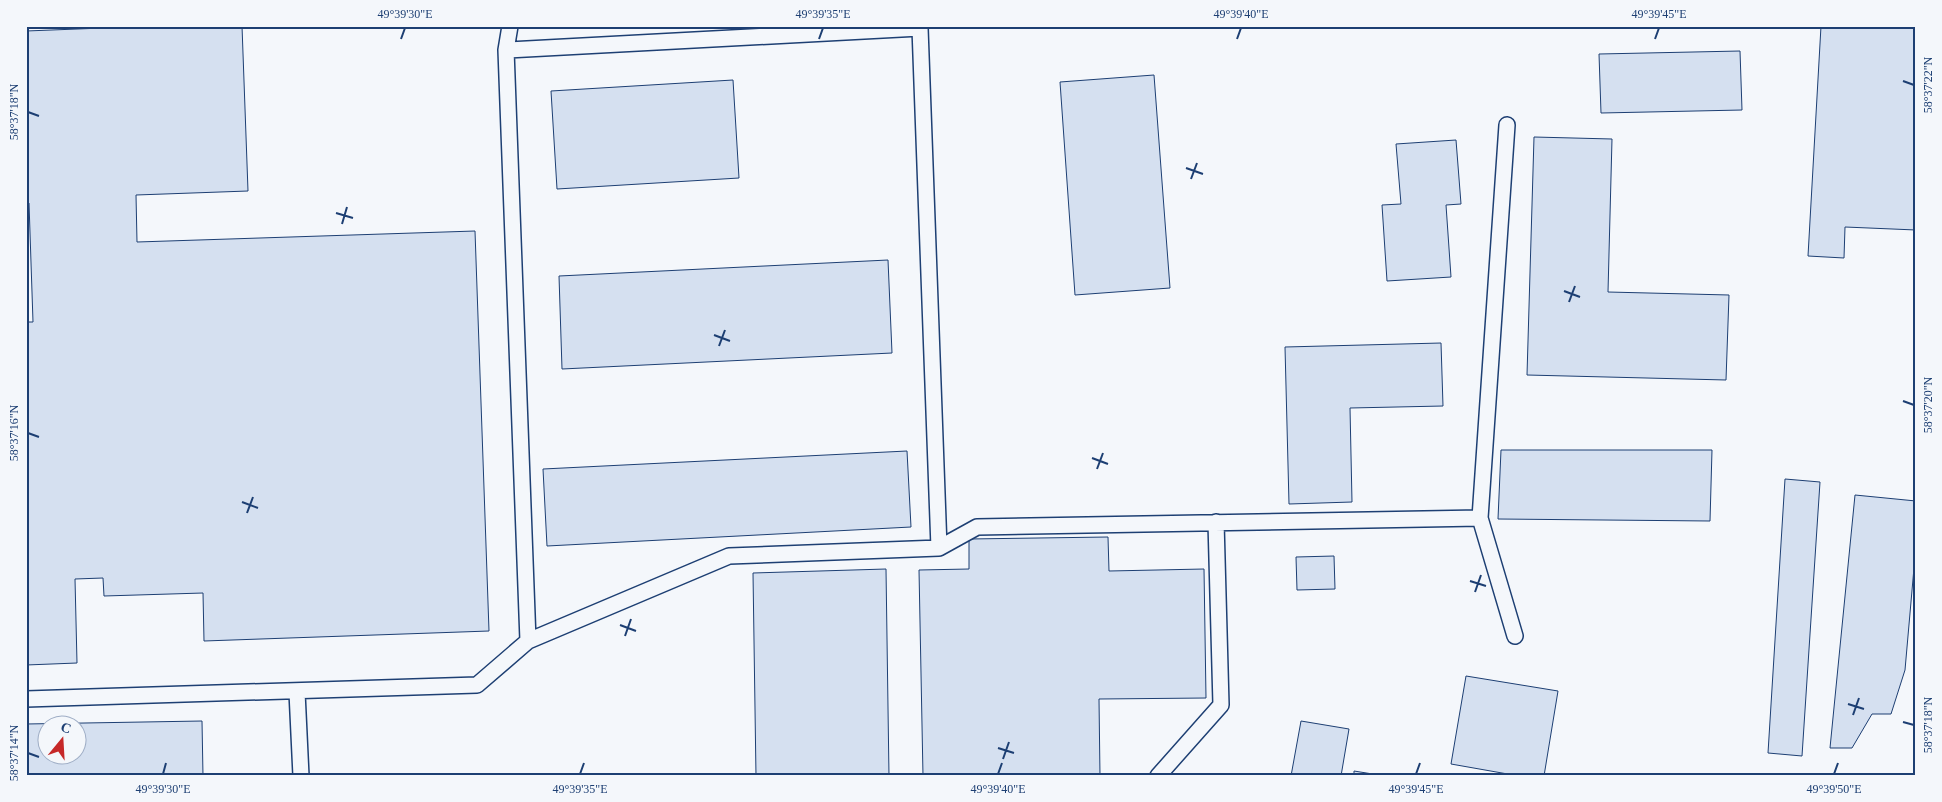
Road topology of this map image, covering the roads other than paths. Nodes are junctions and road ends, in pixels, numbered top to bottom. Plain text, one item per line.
1 (510, 26) edge
2 (920, 27) edge
3 (506, 50) junction
4 (1507, 125) dead end
5 (1480, 518) junction
6 (1216, 522) junction
7 (939, 548) junction
8 (1515, 636) dead end
9 (528, 641) junction
10 (297, 692) junction
11 (26, 699) edge
12 (301, 776) edge
13 (1158, 776) edge

1 - 3 lane
2 - 3 lane
2 - 7 lane
3 - 9 lane
4 - 5 lane
5 - 6 lane
5 - 8 lane
6 - 7 lane
6 - 13 lane
7 - 9 lane
9 - 10 lane
10 - 11 lane
10 - 12 lane

